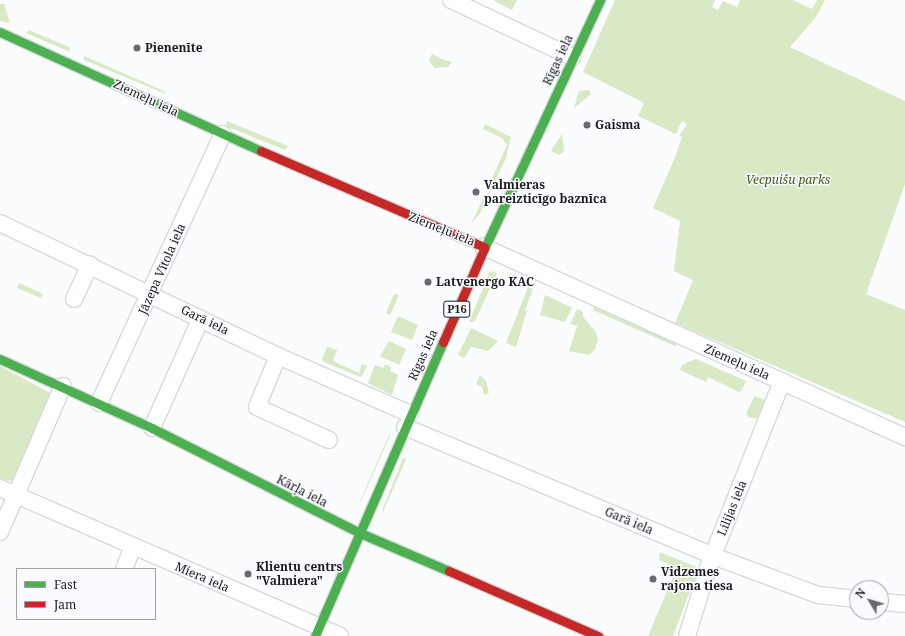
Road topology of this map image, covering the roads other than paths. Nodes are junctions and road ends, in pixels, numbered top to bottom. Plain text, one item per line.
1 (451, 0) edge
2 (600, 0) edge
3 (0, 32) edge
4 (572, 57) junction
5 (223, 134) junction
6 (0, 223) edge
7 (484, 247) junction
8 (90, 265) junction
9 (151, 294) junction
10 (74, 300) dead end
11 (201, 318) junction
12 (278, 356) junction
13 (0, 359) edge
14 (784, 383) junction
15 (63, 386) junction
16 (100, 403) junction
17 (408, 420) junction
18 (152, 428) junction
19 (905, 437) edge
20 (329, 440) dead end
21 (7, 491) edge
22 (0, 532) edge
23 (360, 533) junction
24 (133, 547) junction
25 (713, 556) junction
26 (124, 568) edge
27 (849, 598) edge
28 (889, 603) edge
29 (905, 604) edge
30 (317, 632) edge
31 (340, 636) edge
32 (598, 636) edge
33 (687, 636) edge

1 - 4 street
2 - 4 street, Rīgas iela / P16
3 - 5 street, Ziemeļu iela
4 - 7 street, Rīgas iela / P16
5 - 7 street, Ziemeļu iela
5 - 9 street, Jāzepa Vītola iela
6 - 8 street, Garā iela
7 - 14 street, Ziemeļu iela
7 - 17 street, Rīgas iela / P16
8 - 9 street, Garā iela
8 - 10 street
9 - 11 street, Garā iela
9 - 16 street, Jāzepa Vītola iela
11 - 12 street, Garā iela
11 - 18 street
12 - 17 street, Garā iela
12 - 20 street
13 - 15 street, Kārļa iela
14 - 19 street, Ziemeļu iela
14 - 25 street, Lilijas iela
15 - 16 street, Kārļa iela
15 - 21 street
16 - 18 street, Kārļa iela
17 - 23 street, Rīgas iela / P16
17 - 25 street, Garā iela
18 - 23 street, Kārļa iela
21 - 22 street
21 - 24 street, Miera iela
23 - 30 street, Rīgas iela / P16
23 - 32 street, Kārļa iela
24 - 26 street
24 - 30 street, Miera iela
25 - 27 street, Garā iela
25 - 33 street, Lilijas iela
28 - 29 street
30 - 31 street, Miera iela

